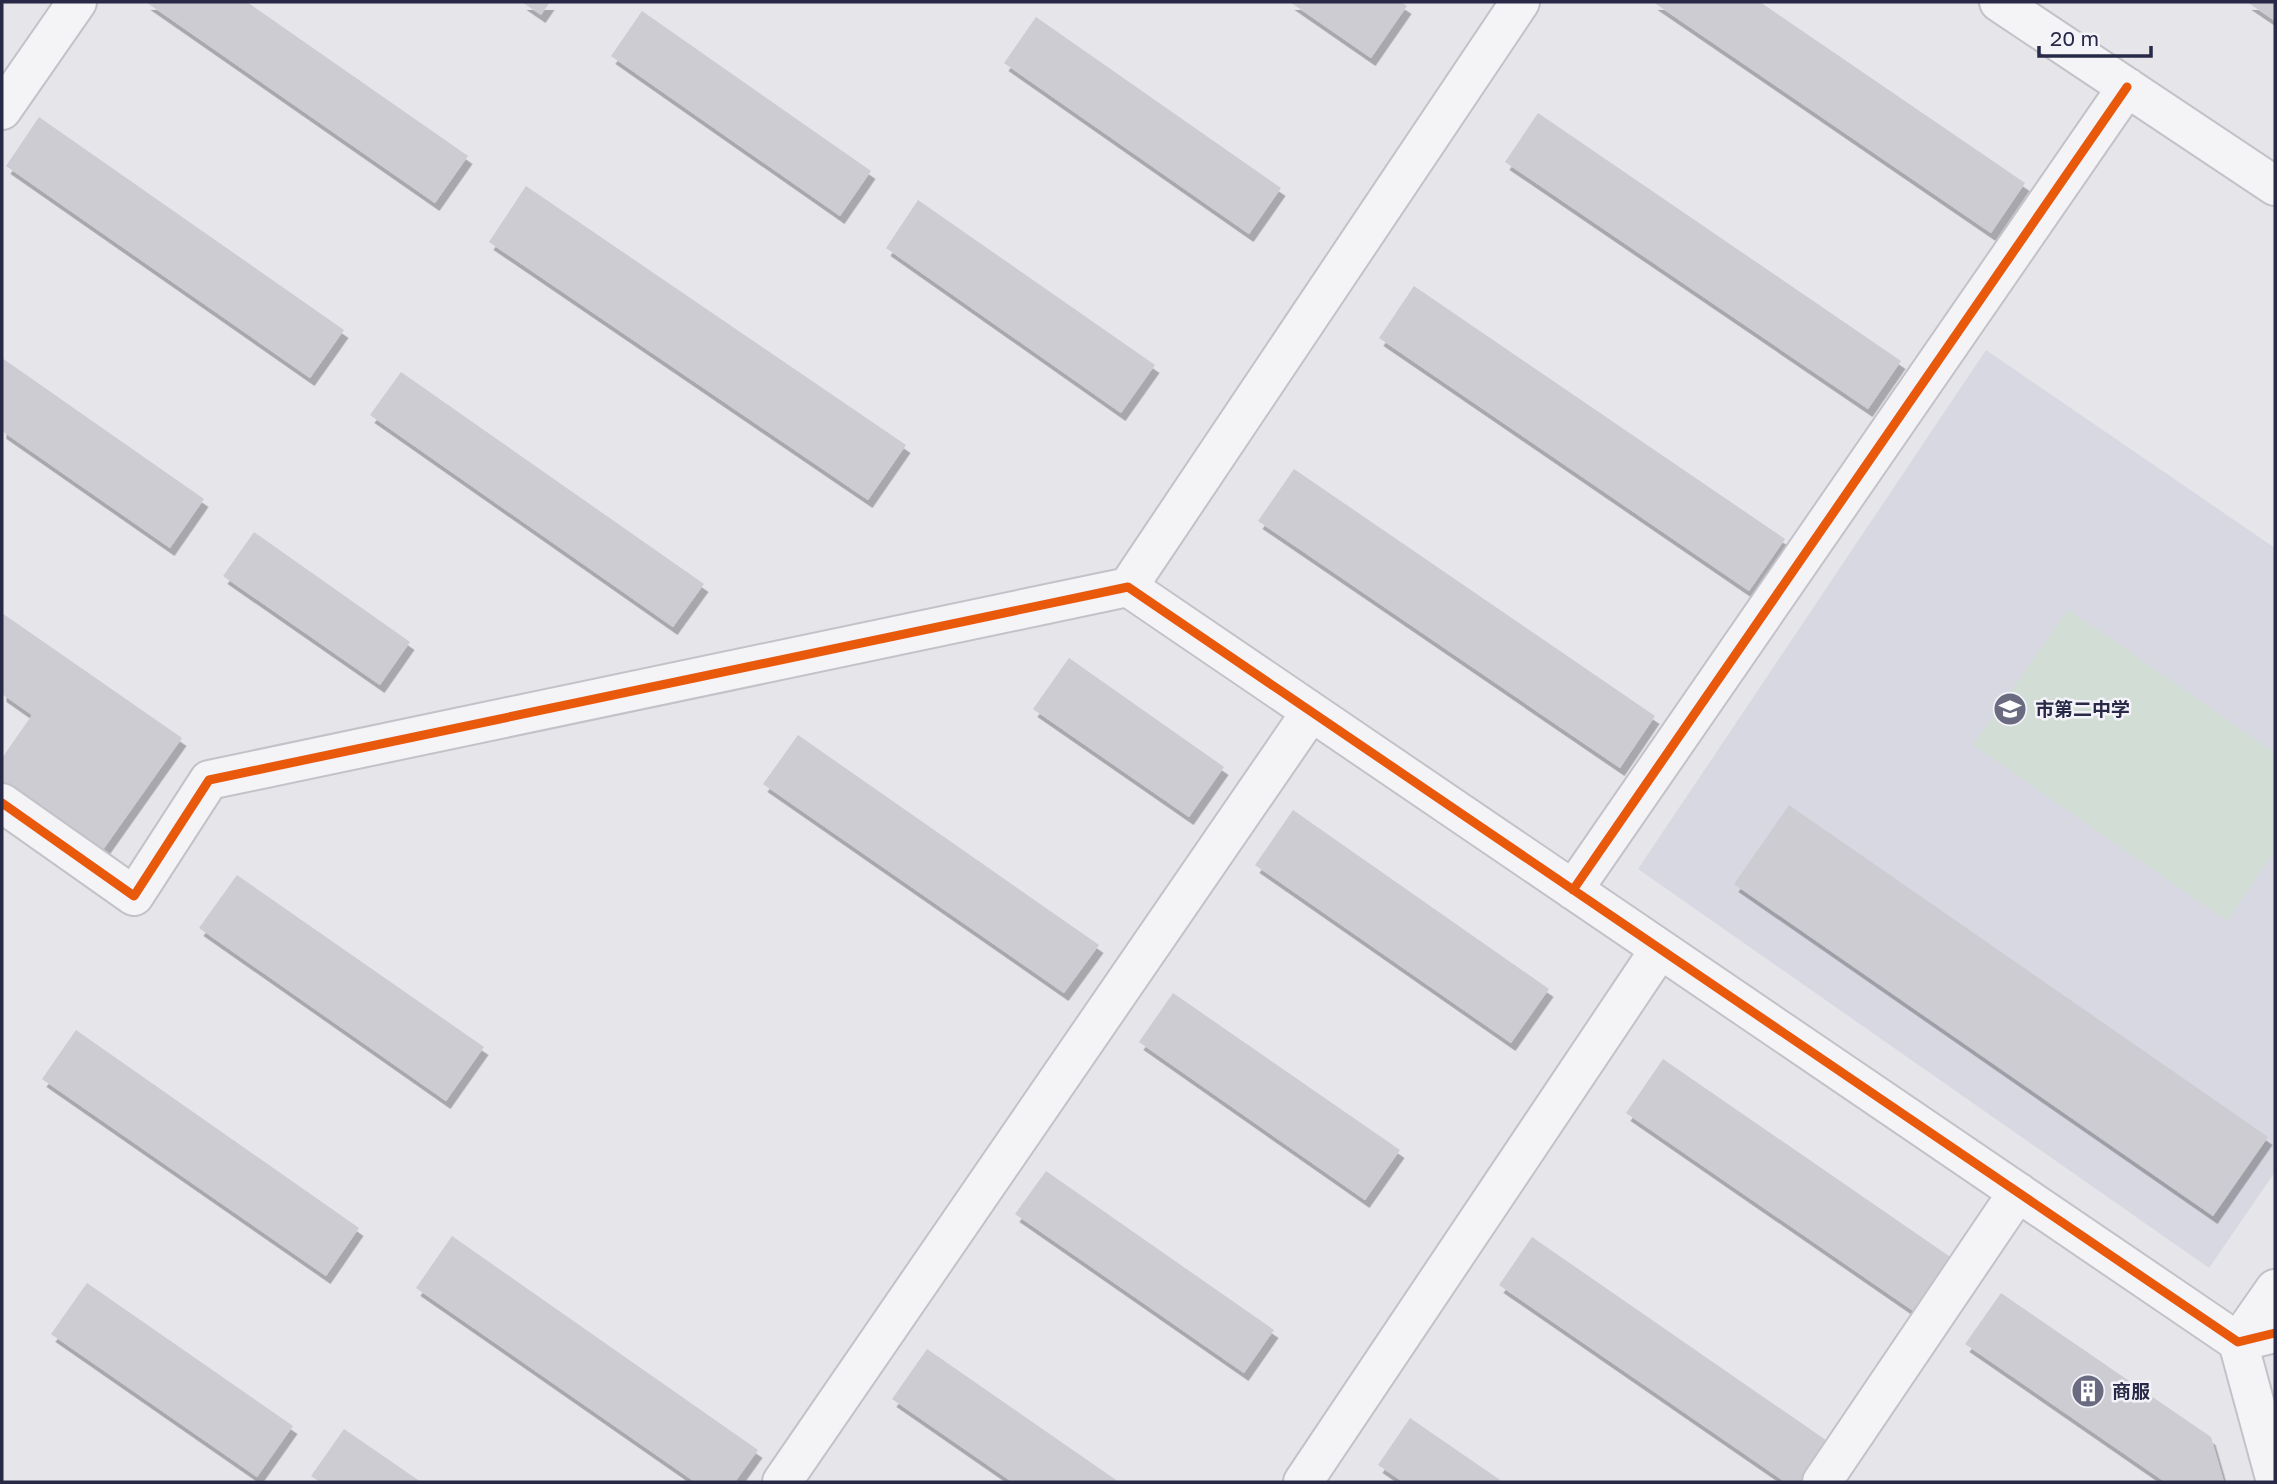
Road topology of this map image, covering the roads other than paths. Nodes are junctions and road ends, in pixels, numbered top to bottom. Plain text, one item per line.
1 (77, 2) edge
2 (1520, 2) edge
3 (1999, 2) edge
4 (2127, 87) junction
5 (2, 110) edge
6 (2275, 186) edge
7 (1128, 587) junction
8 (1311, 712) junction
9 (2, 803) edge
10 (1573, 890) junction
11 (1660, 949) junction
12 (2018, 1192) junction
13 (2275, 1289) edge
14 (2275, 1333) edge
15 (2238, 1342) junction
16 (2275, 1478) edge
17 (782, 1482) edge
18 (1303, 1482) edge
19 (1822, 1482) edge

1 - 5 street
2 - 7 street
3 - 4 street
4 - 6 street
4 - 10 street
7 - 8 street
7 - 9 street
8 - 10 street
8 - 17 street
10 - 11 street
11 - 12 street
11 - 18 street
12 - 15 street
12 - 19 street
13 - 15 street
14 - 15 street
15 - 16 street

